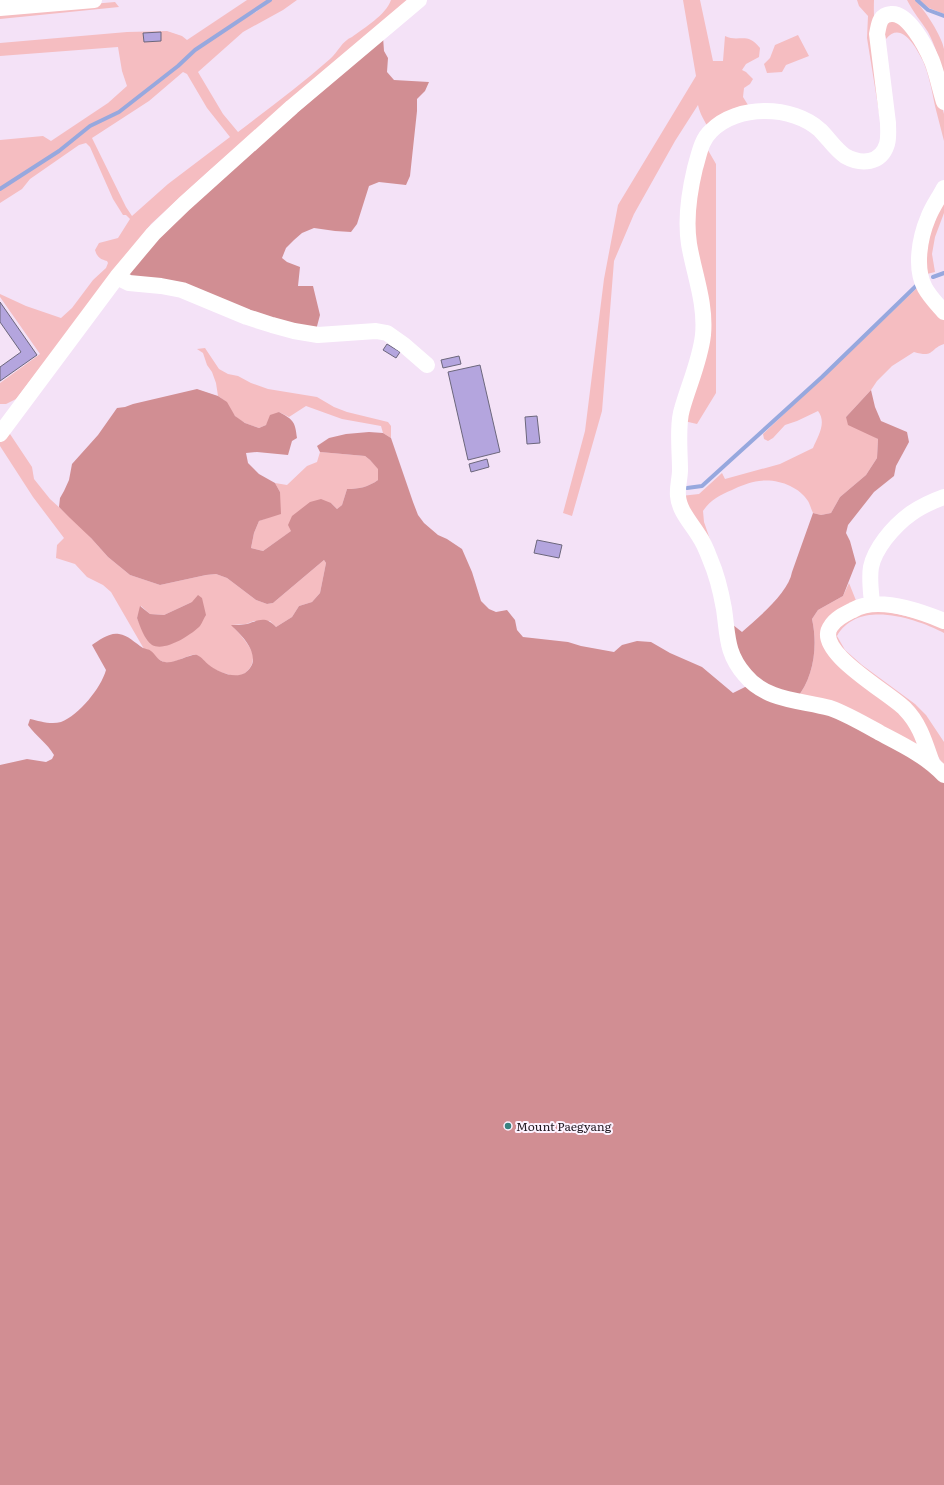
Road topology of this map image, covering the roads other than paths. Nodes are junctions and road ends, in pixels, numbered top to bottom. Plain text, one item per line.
1 (94, 0) edge
2 (419, 0) edge
3 (0, 8) edge
4 (944, 102) edge
5 (944, 188) edge
6 (117, 277) junction
7 (944, 312) edge
8 (427, 365) dead end
9 (0, 434) edge
10 (944, 497) edge
11 (872, 604) junction
12 (944, 621) edge
13 (932, 763) junction
14 (944, 775) edge

1 - 3 street
2 - 6 street
4 - 13 street
5 - 7 street
6 - 8 street
6 - 9 street
10 - 11 street
11 - 12 street
11 - 13 street
13 - 14 street

